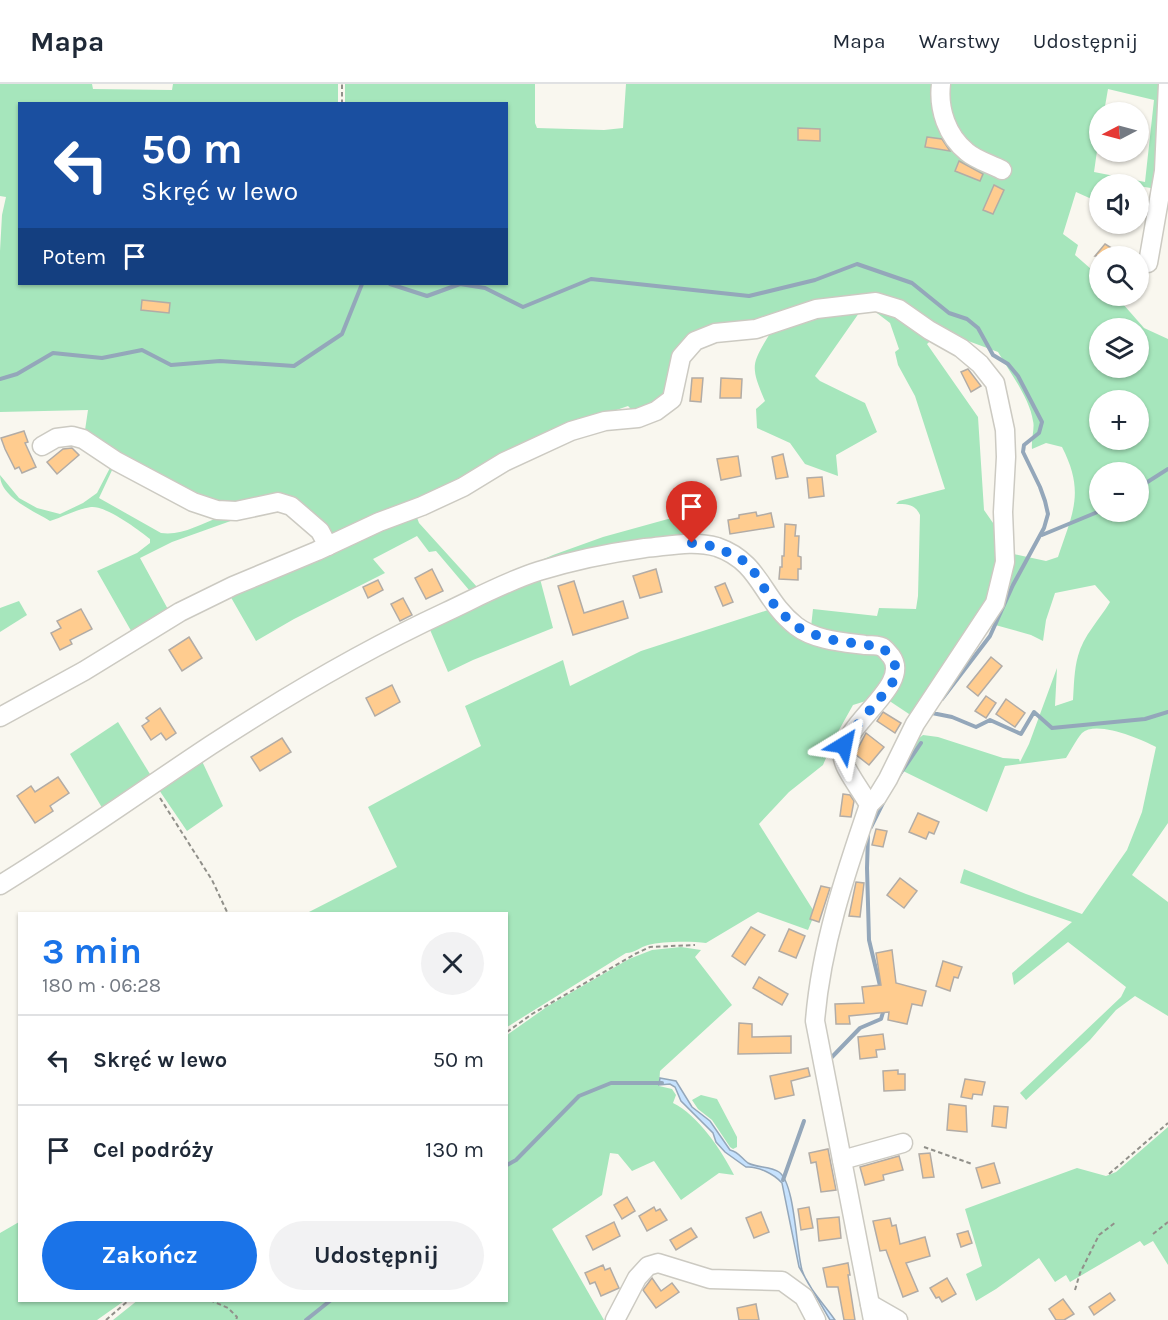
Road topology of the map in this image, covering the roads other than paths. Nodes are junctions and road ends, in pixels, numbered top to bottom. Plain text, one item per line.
1 (941, 84) edge
2 (1168, 84) edge
3 (1002, 170) dead end
4 (1149, 257) edge
5 (42, 446) dead end
6 (328, 546) junction
7 (0, 717) edge
8 (869, 805) junction
9 (0, 885) edge
10 (903, 1143) dead end
11 (842, 1160) junction
12 (872, 1312) edge
13 (615, 1320) edge
14 (816, 1320) edge
15 (898, 1320) edge

1 - 3 street
2 - 4 street
5 - 6 street
6 - 7 street
6 - 8 street
8 - 9 street
8 - 11 street
10 - 11 street
11 - 12 street
12 - 15 street
13 - 14 street

